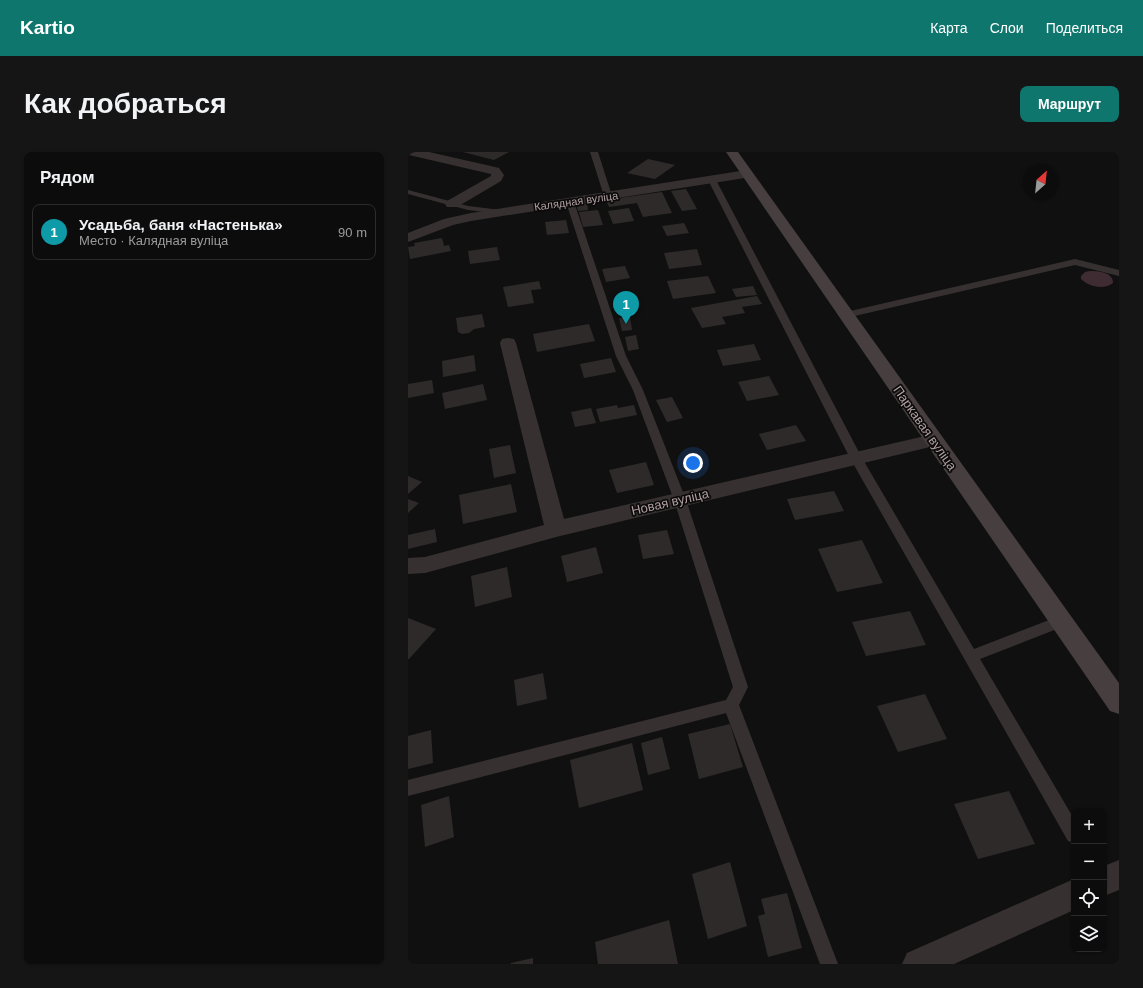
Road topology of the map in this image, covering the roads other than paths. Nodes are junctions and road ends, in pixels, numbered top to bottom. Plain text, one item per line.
1 (413, 152) edge
2 (594, 152) edge
3 (732, 152) edge
4 (747, 174) junction
5 (712, 180) junction
6 (408, 192) edge
7 (608, 196) junction
8 (570, 202) junction
9 (452, 204) junction
10 (468, 208) junction
11 (501, 212) junction
12 (449, 222) junction
13 (408, 238) edge
14 (1119, 272) edge
15 (846, 315) junction
16 (508, 343) dead end
17 (934, 440) junction
18 (856, 458) junction
19 (680, 500) junction
20 (556, 529) junction
21 (408, 566) edge
22 (1062, 621) junction
23 (971, 656) junction
24 (1119, 703) edge
25 (731, 705) junction
26 (408, 788) edge
27 (1071, 830) edge
28 (1119, 876) edge
29 (1107, 880) edge
30 (1071, 895) edge
31 (829, 964) edge
32 (918, 964) edge

1 - 9 street
2 - 7 lane
3 - 4 main road, Паркавая вуліца
4 - 5 street, Калядная вуліца
4 - 15 main road, Паркавая вуліца
5 - 7 street, Калядная вуліца
5 - 18 lane
6 - 9 lane
7 - 8 street, Калядная вуліца
8 - 11 street, Калядная вуліца
8 - 19 lane
9 - 10 lane
10 - 11 lane
10 - 12 lane
11 - 12 street, Калядная вуліца
12 - 13 street, Калядная вуліца
14 - 15 lane
15 - 17 main road, Паркавая вуліца
16 - 20 street
17 - 18 street, Новая вуліца
17 - 22 main road, Паркавая вуліца
18 - 19 street, Новая вуліца
18 - 23 lane
19 - 20 street, Новая вуліца
19 - 25 lane
20 - 21 street, Новая вуліца
22 - 23 lane
22 - 24 main road, Паркавая вуліца
23 - 27 lane
25 - 26 lane
25 - 31 lane
28 - 29 street
30 - 32 street

